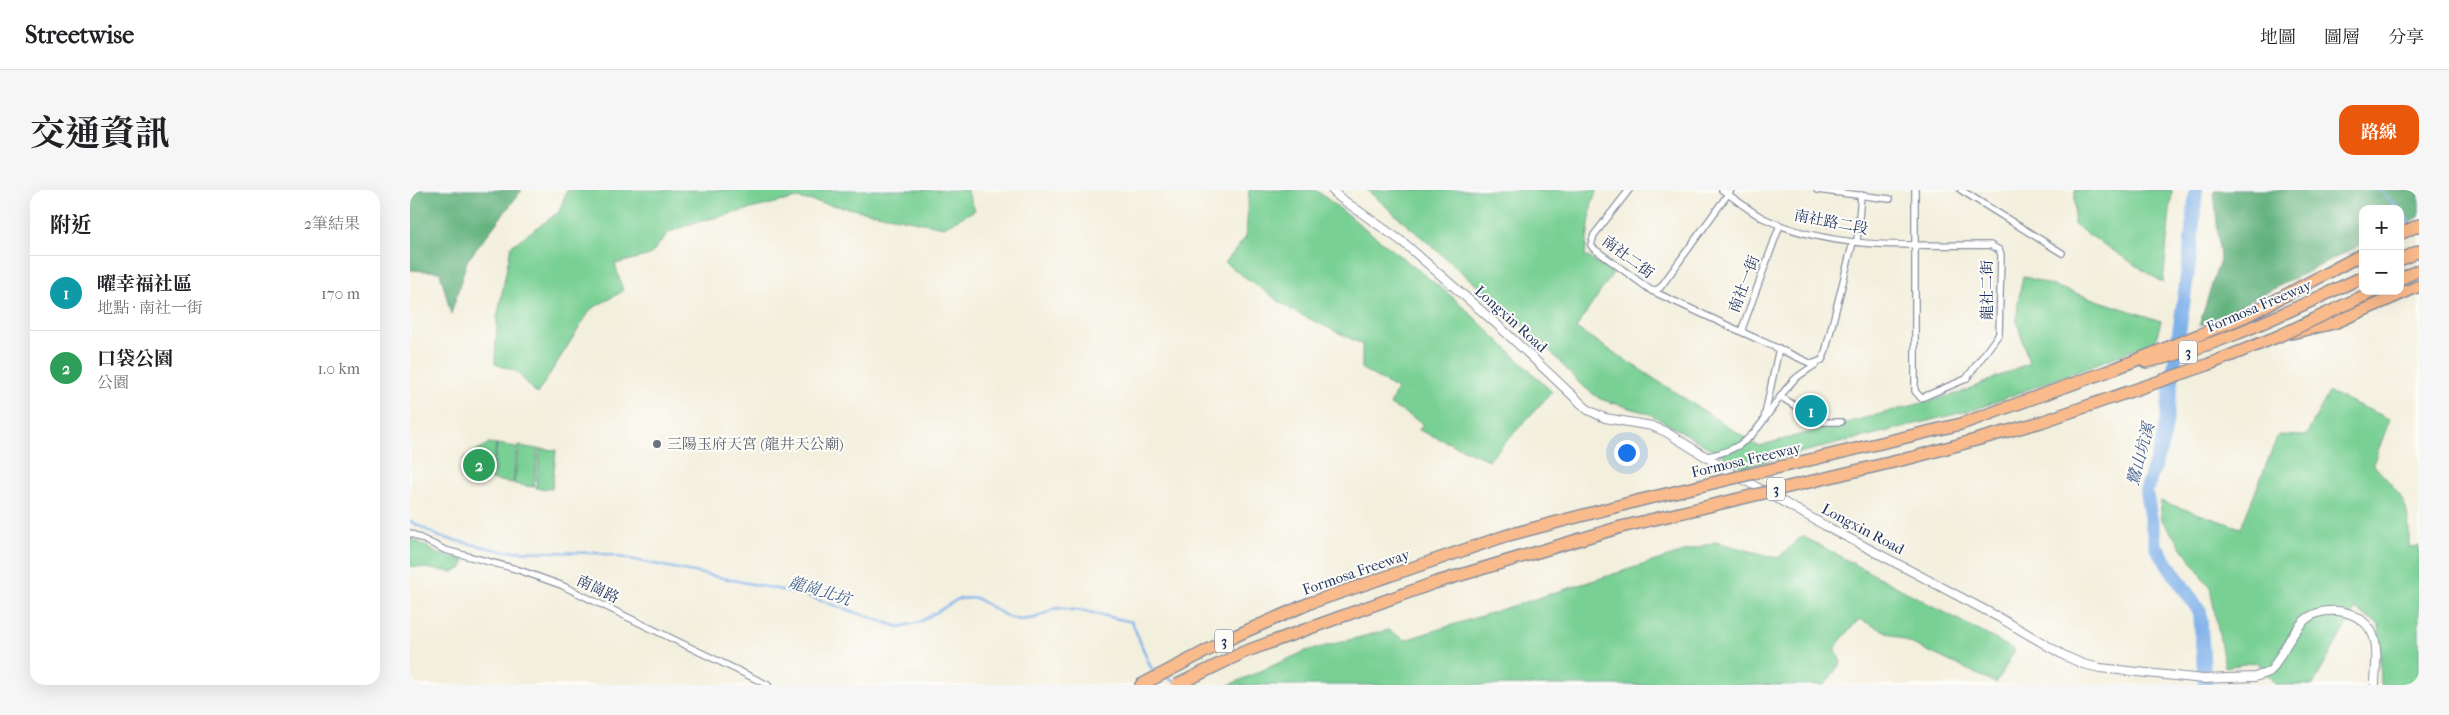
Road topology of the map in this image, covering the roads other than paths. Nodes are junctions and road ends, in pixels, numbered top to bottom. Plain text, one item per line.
1 (1332, 190) edge
2 (1629, 190) edge
3 (1722, 190) edge
4 (1817, 190) edge
5 (1915, 190) edge
6 (1961, 190) edge
7 (1730, 192) edge
8 (1861, 195) junction
9 (1890, 199) dead end
10 (1780, 225) junction
11 (2419, 225) edge
12 (2404, 232) edge
13 (1855, 242) junction
14 (1915, 244) junction
15 (2416, 252) edge
16 (2062, 253) dead end
17 (2359, 256) edge
18 (2404, 258) edge
19 (2419, 270) edge
20 (2404, 277) edge
21 (2359, 279) edge
22 (2419, 286) edge
23 (1652, 291) junction
24 (2366, 295) edge
25 (1744, 333) junction
26 (2279, 336) junction
27 (1779, 348) junction
28 (1817, 363) junction
29 (2114, 369) junction
30 (1781, 397) junction
31 (1840, 422) dead end
32 (1762, 425) junction
33 (1707, 456) junction
34 (410, 533) edge
35 (768, 685) edge
36 (1141, 685) edge
37 (1177, 685) edge
38 (2375, 685) edge

1 - 33 street, Longxin Road
2 - 23 street, 南社二街
3 - 7 street, 南社路二段
4 - 8 street
5 - 14 street, 龍社二街
6 - 16 street
7 - 10 street, 南社路二段
7 - 23 street, 南社二街
8 - 9 street
8 - 13 street
10 - 13 street, 南社路二段
10 - 25 street, 南社一街
11 - 12 highway
13 - 14 street, 南社路二段
13 - 28 street
14 - 14 street, 龍社二街
15 - 18 highway
17 - 29 highway
19 - 20 highway
21 - 29 highway, Formosa Freeway / 3
22 - 26 highway
23 - 25 street
24 - 26 highway, 3, bridge
25 - 27 street, 南社一街
26 - 37 highway, 3, bridge
27 - 28 street, 南社一街
27 - 32 street
28 - 30 street
29 - 36 highway, Formosa Freeway / 3, bridge
30 - 31 street
30 - 32 street
32 - 33 street
33 - 38 street, Longxin Road
34 - 35 street, 南崗路

